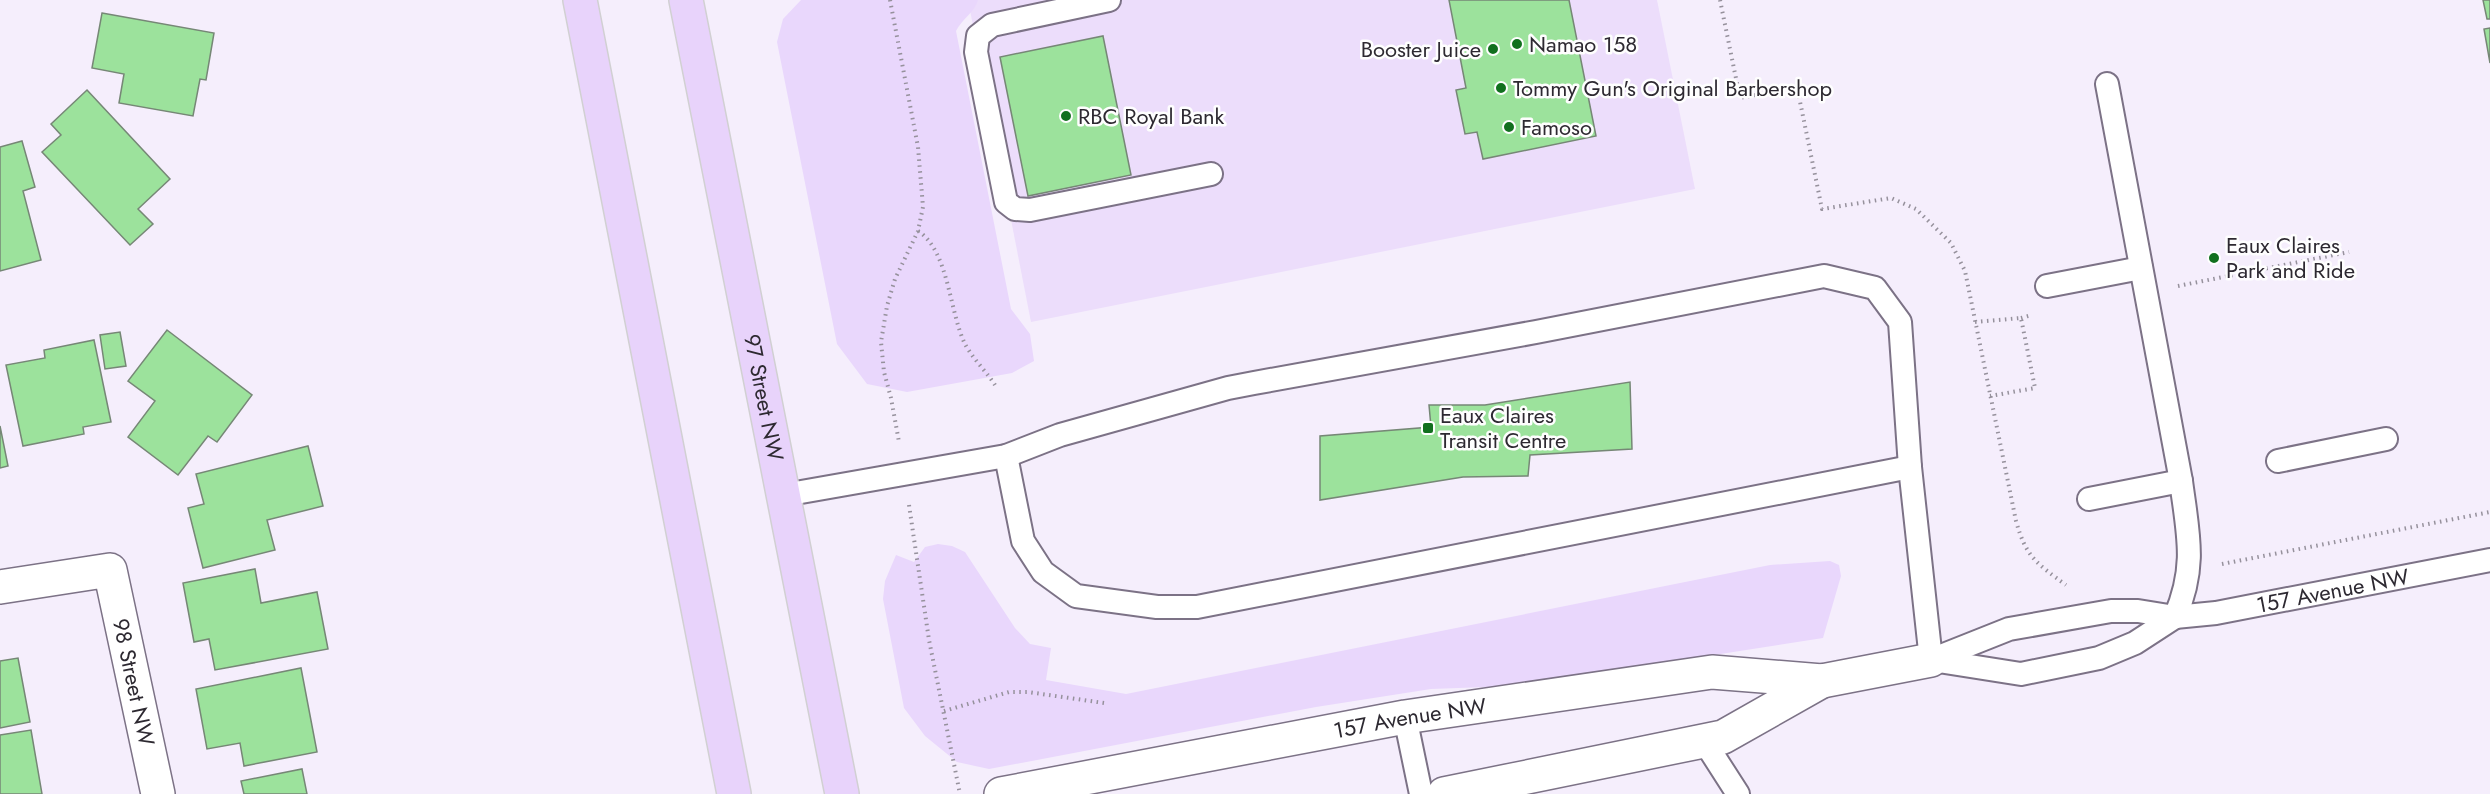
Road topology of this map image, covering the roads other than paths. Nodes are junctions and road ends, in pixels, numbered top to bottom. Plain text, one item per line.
1 (580, 0) edge
2 (686, 0) edge
3 (1109, 0) edge
4 (2107, 84) dead end
5 (1211, 174) dead end
6 (2141, 268) junction
7 (2047, 286) dead end
8 (2386, 439) dead end
9 (1006, 456) junction
10 (2278, 461) dead end
11 (1910, 466) junction
12 (2181, 481) junction
13 (784, 495) junction
14 (2088, 499) dead end
15 (2490, 560) edge
16 (0, 587) edge
17 (2175, 617) junction
18 (1930, 660) junction
19 (1822, 681) junction
20 (1405, 717) junction
21 (1704, 741) junction
22 (158, 794) edge
23 (734, 794) edge
24 (842, 794) edge
25 (1001, 794) edge
26 (1421, 794) edge
27 (1444, 794) edge
28 (1738, 794) edge

1 - 23 main road
2 - 13 main road, 97 Street NW
3 - 5 lane
4 - 6 lane
6 - 7 lane
6 - 12 lane
8 - 10 lane
9 - 11 lane
9 - 11 lane
9 - 13 lane
11 - 18 lane
12 - 14 lane
12 - 17 lane
13 - 24 main road, 97 Street NW
15 - 17 lane, 157 Avenue NW
16 - 22 street, 98 Street NW
17 - 18 lane, 157 Avenue NW
17 - 18 lane, 157 Avenue NW
18 - 19 street, 157 Avenue NW
19 - 20 street, 157 Avenue NW
19 - 21 street, 157 Avenue NW
20 - 25 street, 157 Avenue NW
20 - 26 lane
21 - 27 street, 157 Avenue NW
21 - 28 lane

